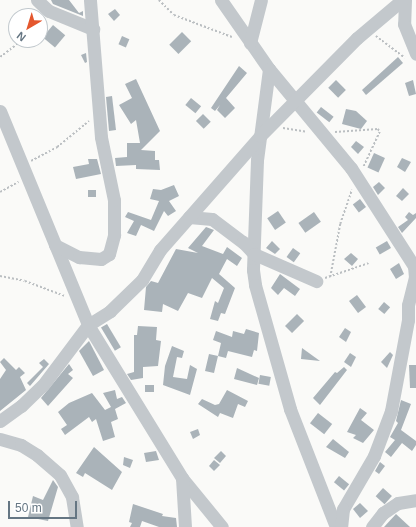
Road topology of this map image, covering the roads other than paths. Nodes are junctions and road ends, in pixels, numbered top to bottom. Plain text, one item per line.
1 (37, 0) edge
2 (90, 0) edge
3 (221, 0) edge
4 (261, 0) edge
5 (403, 0) edge
6 (93, 29) junction
7 (250, 43) junction
8 (413, 58) edge
9 (269, 69) junction
10 (297, 101) junction
11 (0, 111) edge
12 (260, 136) junction
13 (190, 217) junction
14 (55, 245) junction
15 (254, 254) junction
16 (416, 277) edge
17 (316, 281) road end
18 (88, 325) junction
19 (0, 420) edge
20 (0, 439) edge
21 (182, 478) junction
22 (416, 500) edge
23 (77, 527) edge
24 (185, 527) edge
25 (222, 527) edge
26 (336, 527) edge
27 (372, 527) edge

1 - 6 street
2 - 6 street
3 - 7 street
4 - 7 street
5 - 8 street
5 - 10 street
6 - 14 street
7 - 9 street
9 - 10 street
9 - 12 street
10 - 12 street
10 - 16 street
11 - 14 street
12 - 13 street
12 - 15 street
13 - 15 street
13 - 18 street
14 - 18 street
15 - 17 street
15 - 26 street
16 - 26 street
18 - 19 street
18 - 21 street
20 - 23 street
21 - 24 street
21 - 25 street
22 - 27 street

